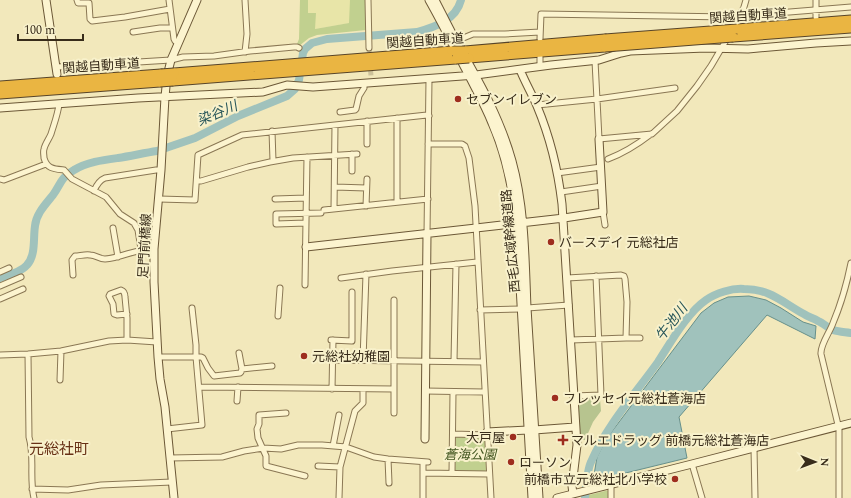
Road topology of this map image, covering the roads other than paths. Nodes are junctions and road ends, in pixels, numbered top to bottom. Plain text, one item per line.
1 (46, 0) edge
2 (77, 0) edge
3 (170, 0) edge
4 (197, 0) edge
5 (245, 0) edge
6 (368, 0) edge
7 (429, 0) edge
8 (435, 0) edge
9 (746, 0) edge
10 (816, 0) edge
11 (851, 7) edge
12 (170, 9) junction
13 (816, 10) junction
14 (441, 16) junction
15 (740, 16) junction
16 (816, 17) dead end
17 (851, 20) edge
18 (172, 28) junction
19 (447, 28) junction
20 (851, 28) edge
21 (133, 32) dead end
22 (540, 32) junction
23 (735, 33) junction
24 (540, 39) dead end
25 (456, 41) junction
26 (851, 41) edge
27 (178, 43) junction
28 (299, 48) dead end
29 (369, 48) tunnel mouth
30 (722, 48) junction
31 (246, 52) junction
32 (540, 57) dead end
33 (171, 60) junction
34 (595, 61) junction
35 (540, 66) junction
36 (521, 68) junction
37 (57, 70) joint
38 (472, 75) junction
39 (161, 78) junction
40 (429, 79) junction
41 (369, 80) junction
42 (0, 86) edge
43 (675, 88) dead end
44 (0, 94) edge
45 (165, 97) junction
46 (597, 99) junction
47 (59, 100) junction
48 (537, 105) junction
49 (0, 108) edge
50 (340, 112) dead end
51 (429, 116) junction
52 (398, 118) junction
53 (366, 121) junction
54 (335, 125) junction
55 (272, 131) junction
56 (652, 134) junction
57 (599, 139) junction
58 (367, 144) dead end
59 (428, 144) junction
60 (335, 156) junction
61 (307, 158) junction
62 (608, 159) dead end
63 (273, 161) junction
64 (46, 164) junction
65 (601, 167) junction
66 (161, 170) junction
67 (352, 171) dead end
68 (557, 173) junction
69 (0, 180) edge
70 (366, 180) dead end
71 (197, 181) junction
72 (602, 186) junction
73 (335, 187) junction
74 (366, 188) junction
75 (94, 190) junction
76 (561, 192) junction
77 (306, 198) junction
78 (159, 199) junction
79 (275, 199) dead end
80 (428, 200) junction
81 (397, 202) junction
82 (366, 206) junction
83 (334, 209) junction
84 (603, 212) junction
85 (306, 213) junction
86 (564, 218) junction
87 (306, 223) junction
88 (520, 223) junction
89 (605, 225) dead end
90 (113, 228) dead end
91 (476, 228) junction
92 (427, 234) junction
93 (306, 247) junction
94 (154, 249) junction
95 (141, 250) junction
96 (118, 256) junction
97 (478, 262) junction
98 (851, 263) edge
99 (456, 264) junction
100 (9, 268) dead end
101 (427, 268) junction
102 (0, 272) edge
103 (366, 274) junction
104 (73, 275) dead end
105 (596, 276) junction
106 (21, 277) dead end
107 (341, 278) dead end
108 (567, 278) junction
109 (305, 285) dead end
110 (0, 286) edge
111 (280, 288) dead end
112 (23, 289) dead end
113 (352, 292) dead end
114 (0, 299) edge
115 (394, 300) dead end
116 (569, 305) junction
117 (192, 308) dead end
118 (525, 308) junction
119 (480, 310) junction
120 (127, 314) junction
121 (278, 316) dead end
122 (626, 338) junction
123 (640, 338) dead end
124 (599, 339) junction
125 (127, 340) junction
126 (571, 340) junction
127 (157, 342) junction
128 (61, 351) junction
129 (239, 353) dead end
130 (28, 354) junction
131 (0, 355) edge
132 (158, 357) junction
133 (196, 358) junction
134 (332, 360) junction
135 (363, 360) junction
136 (394, 360) junction
137 (425, 361) junction
138 (454, 361) junction
139 (483, 362) junction
140 (272, 366) dead end
141 (242, 369) junction
142 (60, 380) dead end
143 (199, 387) junction
144 (238, 387) junction
145 (332, 389) junction
146 (363, 389) junction
147 (394, 389) junction
148 (425, 391) junction
149 (453, 392) junction
150 (484, 392) junction
151 (574, 396) junction
152 (237, 401) dead end
153 (286, 413) dead end
154 (394, 413) dead end
155 (339, 415) dead end
156 (851, 423) edge
157 (575, 427) junction
158 (838, 427) junction
159 (167, 429) junction
160 (531, 430) junction
161 (453, 434) junction
162 (487, 434) junction
163 (425, 439) dead end
164 (334, 446) junction
165 (346, 447) junction
166 (263, 448) junction
167 (754, 448) junction
168 (170, 458) junction
169 (388, 459) junction
170 (692, 464) junction
171 (318, 466) dead end
172 (340, 467) junction
173 (423, 473) junction
174 (452, 473) junction
175 (489, 474) junction
176 (305, 476) dead end
177 (172, 482) junction
178 (389, 483) dead end
179 (611, 485) junction
180 (32, 489) junction
181 (577, 493) junction
182 (34, 498) edge
183 (174, 498) edge
184 (339, 498) edge
185 (423, 498) edge
186 (491, 498) edge
187 (532, 498) edge
188 (539, 498) edge
189 (557, 498) edge
190 (611, 498) edge
191 (702, 498) edge
192 (755, 498) edge
193 (838, 498) edge

1 - 37 street
2 - 12 street
3 - 12 street
4 - 27 street, 足門前橋線
5 - 31 street
6 - 29 street
7 - 14 street, 西毛広域幹線道路
8 - 14 street, 西毛広域幹線道路
9 - 15 street
10 - 13 street
11 - 13 street
12 - 18 street
13 - 15 street
13 - 16 street
14 - 19 street, 西毛広域幹線道路
15 - 22 street
15 - 30 street
17 - 23 highway, 関越自動車道
18 - 21 street
18 - 27 street
19 - 25 street, 西毛広域幹線道路
19 - 38 street, 西毛広域幹線道路
20 - 23 highway, 関越自動車道
22 - 24 street
22 - 25 street
23 - 39 highway, 関越自動車道, bridge
25 - 38 street, 西毛広域幹線道路
26 - 30 street
27 - 33 street, 足門前橋線
28 - 31 street
30 - 34 street
30 - 56 street
31 - 33 street
32 - 35 street
33 - 37 street
33 - 45 street, 足門前橋線
34 - 35 street
34 - 46 street
35 - 36 street
36 - 38 street
36 - 48 street
38 - 40 street
38 - 88 street, 西毛広域幹線道路
39 - 42 highway, 関越自動車道
39 - 44 highway, 関越自動車道
40 - 41 street
40 - 51 street
41 - 45 street
41 - 50 street
43 - 46 street
45 - 47 street
45 - 66 street, 足門前橋線
46 - 48 street
46 - 57 street
47 - 49 street
47 - 64 street
48 - 68 street
51 - 52 street
51 - 59 street
52 - 53 street
52 - 81 street
53 - 54 street
53 - 58 street
54 - 55 street
54 - 60 street
55 - 63 street
55 - 71 street
56 - 57 street
56 - 62 street
57 - 65 street
59 - 80 street
59 - 91 street
60 - 61 street
60 - 67 street
60 - 73 street
61 - 63 street
61 - 77 street
63 - 71 street
64 - 69 street
64 - 75 street
65 - 68 street
65 - 72 street
66 - 75 street
66 - 78 street, 足門前橋線
68 - 76 street
70 - 74 street
71 - 78 street
72 - 76 street
72 - 84 street
73 - 74 street
73 - 83 street
74 - 82 street
75 - 95 street
76 - 86 street
77 - 79 street
77 - 85 street
78 - 94 street, 足門前橋線
80 - 81 street
80 - 92 street
81 - 82 street
82 - 83 street
83 - 85 street
84 - 86 street
84 - 89 street
85 - 87 street
85 - 87 street
86 - 88 street
86 - 108 street
87 - 93 street
88 - 91 street
88 - 118 street, 西毛広域幹線道路
90 - 96 street
91 - 92 street
91 - 97 street
92 - 93 street
92 - 101 street
93 - 109 street
94 - 95 street
94 - 127 street, 足門前橋線
95 - 96 street
96 - 104 street
97 - 99 street
97 - 119 street
98 - 158 street
99 - 101 street
99 - 138 street
100 - 102 street
101 - 103 street
101 - 137 street
103 - 107 street
103 - 135 street
105 - 108 street
105 - 122 street
105 - 124 street
106 - 110 street
108 - 116 street
111 - 121 street
112 - 114 street
113 - 134 street
115 - 136 street
116 - 118 street
116 - 126 street
117 - 133 street
118 - 119 street
118 - 160 street, 西毛広域幹線道路
119 - 139 street
120 - 120 street
120 - 125 street
122 - 123 street
122 - 124 street
124 - 126 street
124 - 151 street
125 - 127 street
125 - 128 street
126 - 151 street
127 - 132 street, 足門前橋線
128 - 130 street
128 - 142 street
129 - 141 street
130 - 131 street
130 - 180 street
132 - 133 street
132 - 159 street, 足門前橋線
133 - 141 street
133 - 143 street
134 - 135 street
134 - 145 street
135 - 136 street
136 - 137 street
136 - 147 street
137 - 138 street
137 - 148 street
138 - 139 street
139 - 150 street
140 - 141 street
143 - 144 street
143 - 159 street
144 - 145 street
144 - 152 street
145 - 146 street
146 - 147 street
146 - 165 street
147 - 154 street
148 - 149 street
148 - 163 street
149 - 150 street
149 - 161 street
150 - 162 street
151 - 157 street
153 - 166 street
155 - 164 street
156 - 158 street
157 - 160 street
157 - 181 street
158 - 167 street
158 - 193 street
159 - 168 street, 足門前橋線
160 - 162 street
160 - 187 street, 西毛広域幹線道路
160 - 188 street, 西毛広域幹線道路
161 - 162 street
161 - 174 street
162 - 175 street
164 - 165 street
164 - 166 street
165 - 169 street
165 - 172 street
166 - 168 street
166 - 176 street
167 - 170 street
167 - 192 street
168 - 177 street, 足門前橋線
169 - 173 street
169 - 178 street
170 - 179 street
170 - 191 street
171 - 172 street
172 - 184 street
173 - 174 street
173 - 185 street
174 - 175 street
175 - 186 street
177 - 180 street
177 - 183 street, 足門前橋線
179 - 181 street
179 - 190 street
180 - 182 street
181 - 189 street

